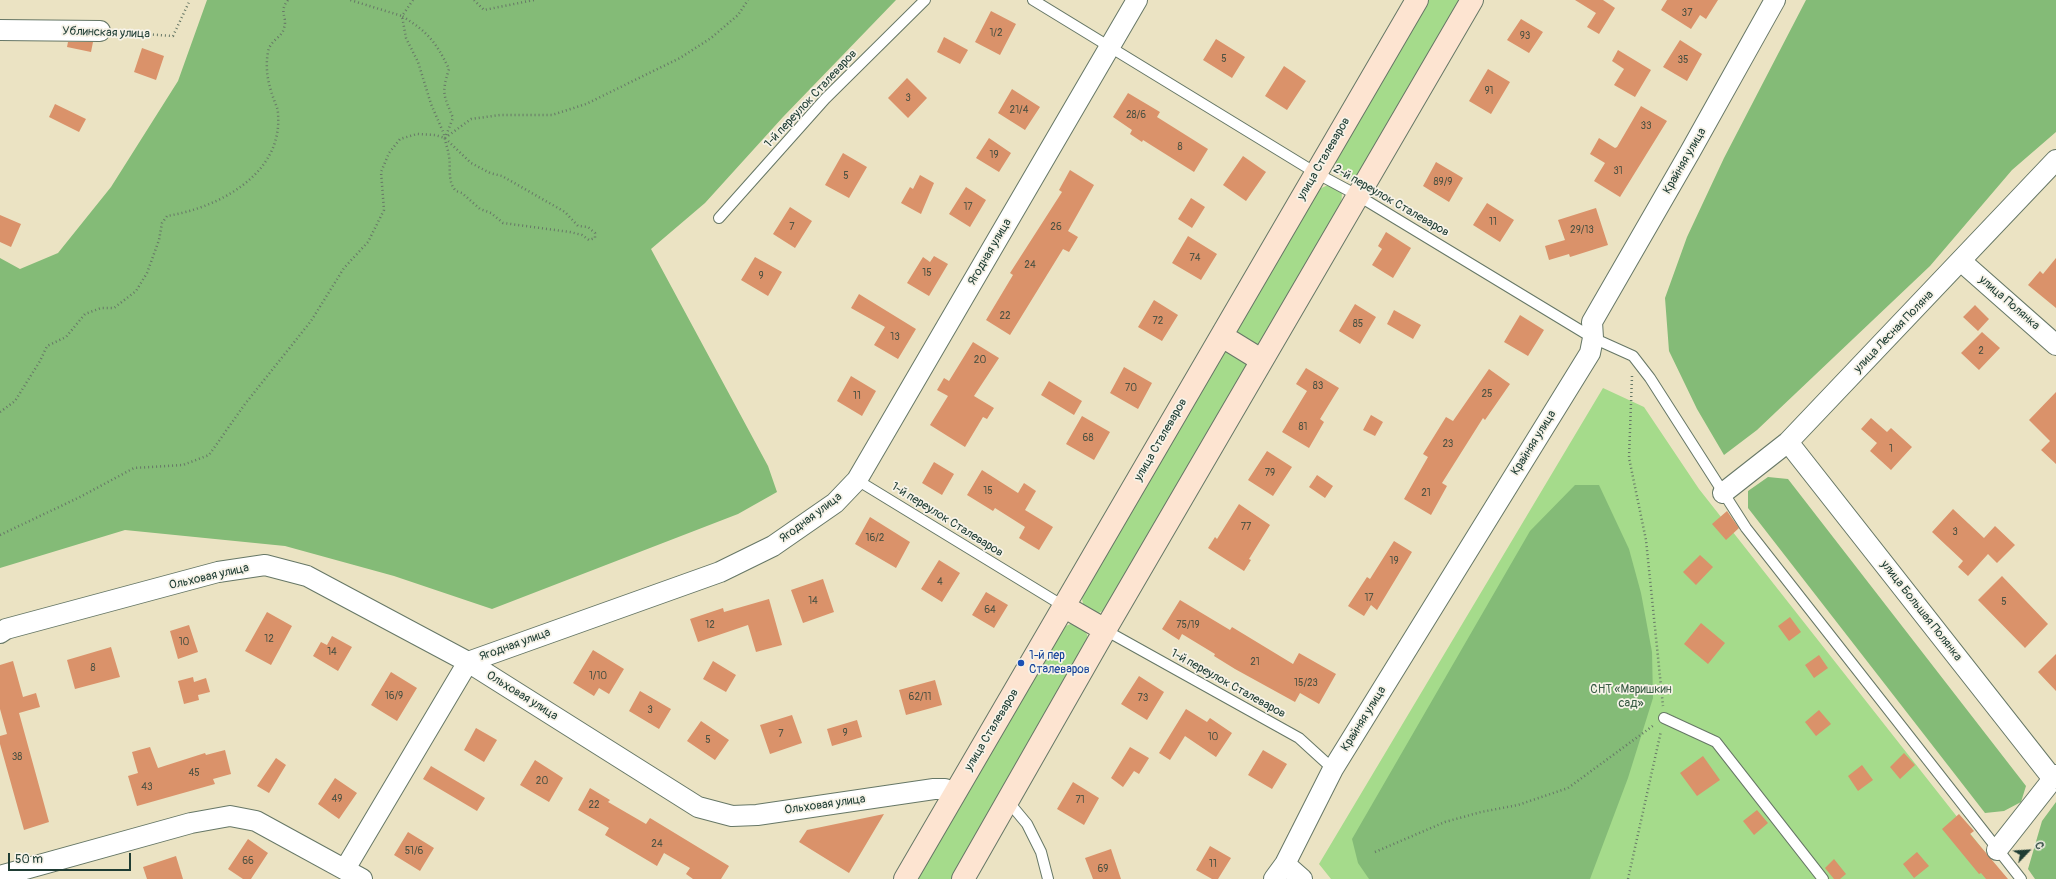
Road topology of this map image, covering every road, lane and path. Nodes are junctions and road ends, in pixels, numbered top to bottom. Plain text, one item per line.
1 (190, 0) edge
2 (288, 0) edge
3 (350, 0) edge
4 (413, 0) edge
5 (474, 0) edge
6 (534, 0) edge
7 (748, 0) edge
8 (925, 0) edge
9 (1034, 0) edge
10 (1136, 0) edge
11 (1417, 0) edge
12 (1472, 0) edge
13 (1776, 0) edge
14 (402, 16) junction
15 (0, 30) edge
16 (100, 31) joint
17 (1110, 47) junction
18 (445, 138) junction
19 (2056, 160) edge
20 (1316, 173) junction
21 (1358, 195) junction
22 (719, 218) dead end
23 (1962, 262) junction
24 (1222, 336) junction
25 (1593, 338) junction
26 (2056, 345) edge
27 (1632, 356) junction
28 (1261, 360) junction
29 (0, 412) edge
30 (1788, 442) junction
31 (857, 480) junction
32 (1723, 493) junction
33 (0, 535) edge
34 (1064, 607) junction
35 (1105, 630) junction
36 (0, 633) edge
37 (468, 662) junction
38 (1664, 718) junction
39 (1333, 769) junction
40 (2055, 777) edge
41 (955, 793) junction
42 (1006, 800) junction
43 (1997, 850) junction
44 (1375, 852) dead end
45 (1279, 872) edge
46 (354, 874) edge
47 (0, 876) edge
48 (905, 879) edge
49 (963, 879) edge
50 (1048, 879) edge
51 (1302, 879) edge
52 (1628, 879) edge
53 (1823, 879) edge
54 (2021, 879) edge

1 - 16 path, Ублинская улица
2 - 29 path
3 - 14 path
4 - 14 path
5 - 6 path
7 - 18 path
8 - 22 lane, 1-й переулок Сталеваров
9 - 17 lane, 2-й переулок Сталеваров
10 - 17 street, Ягодная улица
11 - 20 main road, улица Сталеваров
12 - 21 main road
13 - 25 street, Крайняя улица
14 - 18 path
14 - 18 path
15 - 16 street, Ублинская улица
17 - 20 lane, 2-й переулок Сталеваров
17 - 31 street, Ягодная улица
18 - 18 path
18 - 33 path
19 - 23 street, улица Лесная Поляна
20 - 21 lane, 2-й переулок Сталеваров
20 - 24 main road, улица Сталеваров
21 - 25 lane, 2-й переулок Сталеваров
21 - 28 main road
23 - 26 street, улица Полянка
23 - 30 street, улица Лесная Поляна
24 - 28 main road
24 - 34 main road, улица Сталеваров
25 - 27 lane, 2-й переулок Сталеваров
25 - 39 street, Крайняя улица
27 - 32 lane
27 - 38 path
28 - 35 main road
30 - 32 street, улица Лесная Поляна
30 - 40 street, улица Большая Полянка
31 - 34 lane, 1-й переулок Сталеваров
31 - 37 street, Ягодная улица
32 - 43 lane
34 - 35 main road
34 - 41 main road, улица Сталеваров
35 - 39 lane, 1-й переулок Сталеваров
35 - 42 main road
36 - 37 street, Ольховая улица
37 - 41 street, Ольховая улица
37 - 46 street, Ягодная улица
38 - 44 path
38 - 52 path
38 - 53 lane
39 - 45 street, Крайняя улица
40 - 43 street, улица Большая Полянка
41 - 48 main road, улица Сталеваров
42 - 49 main road
42 - 50 lane
43 - 54 lane
45 - 51 street
46 - 47 street

